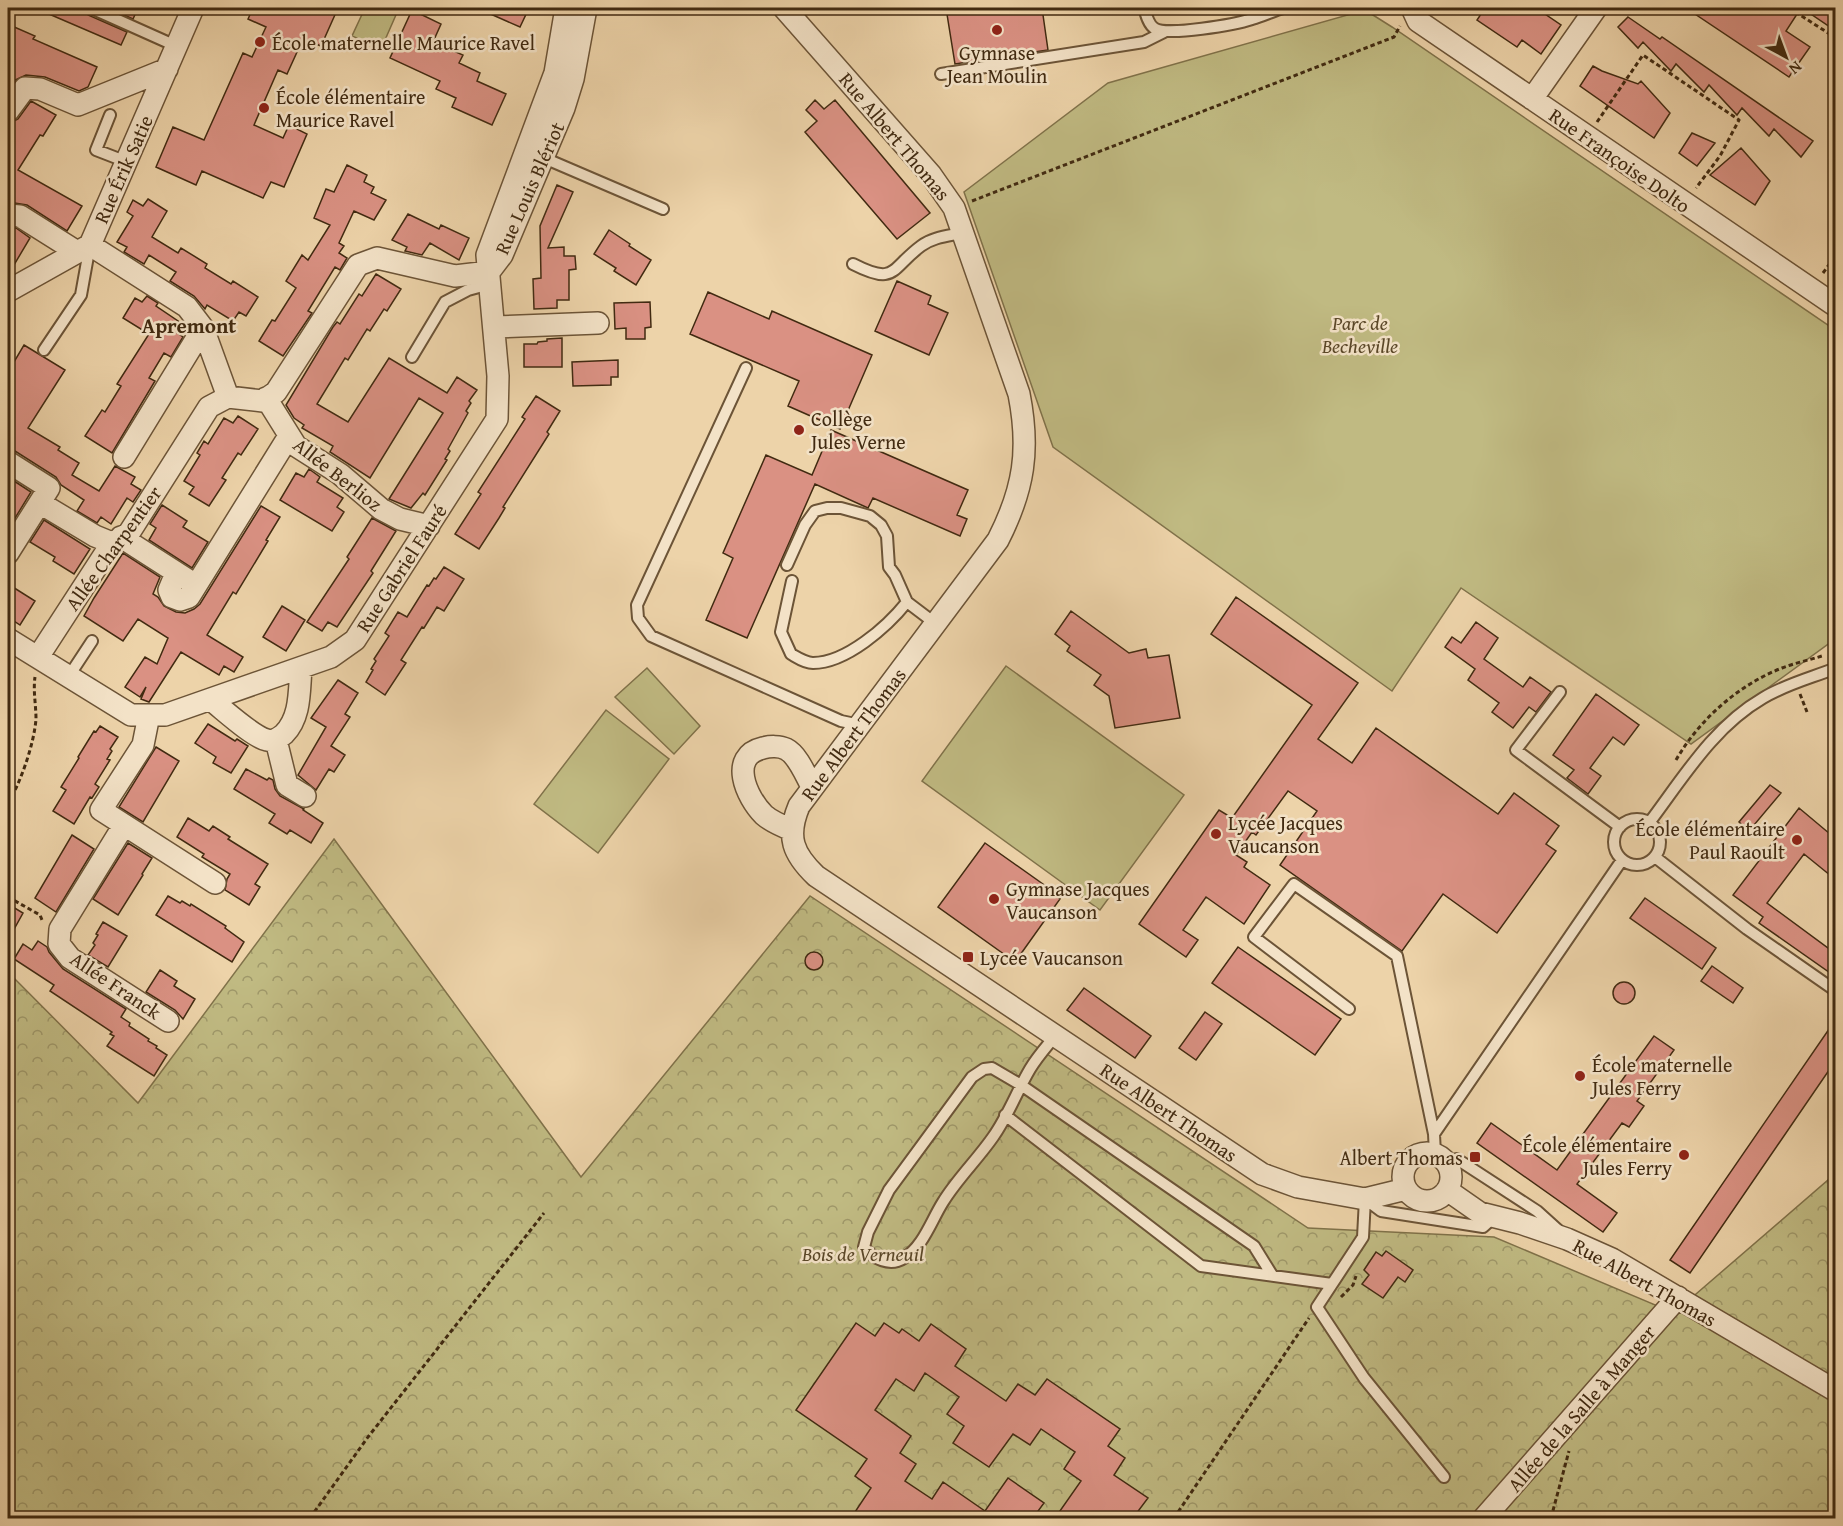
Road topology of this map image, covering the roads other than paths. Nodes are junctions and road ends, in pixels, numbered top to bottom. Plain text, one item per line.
1 (91, 8) edge
2 (193, 8) edge
3 (566, 8) edge
4 (586, 8) edge
5 (784, 8) edge
6 (1144, 8) edge
7 (1283, 8) edge
8 (1596, 8) edge
9 (1408, 12) edge
10 (1164, 32) junction
11 (176, 46) junction
12 (167, 69) junction
13 (941, 75) dead end
14 (1532, 99) junction
15 (8, 111) edge
16 (110, 115) dead end
17 (544, 158) junction
18 (127, 162) junction
19 (663, 209) dead end
20 (8, 215) edge
21 (962, 233) junction
22 (83, 248) junction
23 (854, 264) dead end
24 (490, 278) junction
25 (8, 291) edge
26 (1836, 306) edge
27 (598, 323) dead end
28 (494, 327) junction
29 (203, 328) junction
30 (44, 350) dead end
31 (412, 357) dead end
32 (746, 368) dead end
33 (228, 397) junction
34 (266, 398) junction
35 (289, 436) junction
36 (124, 457) dead end
37 (8, 462) edge
38 (40, 502) junction
39 (429, 526) junction
40 (117, 540) junction
41 (8, 553) edge
42 (787, 565) dead end
43 (792, 581) dead end
44 (908, 602) junction
45 (936, 624) junction
46 (8, 639) edge
47 (92, 640) dead end
48 (38, 657) junction
49 (301, 668) junction
50 (1836, 668) edge
51 (69, 676) junction
52 (1560, 692) dead end
53 (211, 699) junction
54 (149, 715) junction
55 (860, 724) junction
56 (276, 740) junction
57 (812, 788) junction
58 (305, 796) dead end
59 (1649, 823) junction
60 (124, 825) junction
61 (1620, 827) junction
62 (792, 830) junction
63 (1655, 857) junction
64 (1622, 860) junction
65 (215, 883) dead end
66 (1836, 991) edge
67 (1349, 1009) dead end
68 (168, 1021) dead end
69 (1055, 1036) junction
70 (1021, 1085) junction
71 (1005, 1115) junction
72 (1439, 1150) junction
73 (1406, 1190) junction
74 (1447, 1190) junction
75 (1365, 1199) junction
76 (1494, 1217) junction
77 (1567, 1239) junction
78 (1272, 1275) junction
79 (1332, 1284) junction
80 (1678, 1297) junction
81 (1836, 1391) edge
82 (1444, 1477) dead end
83 (1484, 1518) edge

1 - 11 lane
2 - 11 street, Rue Érik Satie
3 - 24 street, Rue Louis Blériot
4 - 17 street, Rue Louis Blériot
5 - 21 street, Rue Albert Thomas
6 - 10 lane
7 - 10 lane
8 - 14 street
9 - 14 street, Rue Françoise Dolto
10 - 13 lane
11 - 12 street, Rue Érik Satie
12 - 15 street
12 - 18 street, Rue Érik Satie
14 - 26 street, Rue Françoise Dolto
16 - 18 lane
17 - 19 lane
17 - 24 street, Rue Louis Blériot
18 - 22 street, Rue Érik Satie
20 - 22 street
21 - 23 lane
21 - 45 street, Rue Albert Thomas
22 - 25 street
22 - 29 street
22 - 30 lane
24 - 28 street, Rue Gabriel Fauré
24 - 31 lane
24 - 34 street
27 - 28 street
28 - 39 street, Rue Gabriel Fauré
29 - 33 street
29 - 36 street
32 - 55 lane
33 - 34 street
33 - 40 street, Allée Charpentier
34 - 35 street, Allée Berlioz
35 - 39 street, Allée Berlioz
35 - 40 street
37 - 38 street
38 - 40 street
38 - 41 street
39 - 49 street, Rue Gabriel Fauré
40 - 48 street, Allée Charpentier
42 - 44 lane
43 - 44 lane
44 - 45 lane
45 - 55 street, Rue Albert Thomas
46 - 48 street, Rue Gabriel Fauré
47 - 51 lane
48 - 51 street, Rue Gabriel Fauré
49 - 53 street, Rue Gabriel Fauré
49 - 56 street
50 - 59 lane
51 - 54 street, Rue Gabriel Fauré
52 - 61 lane
53 - 54 street, Rue Gabriel Fauré
53 - 56 street
54 - 60 street
55 - 57 street, Rue Albert Thomas
56 - 58 street
57 - 62 street, Rue Albert Thomas
57 - 62 street
59 - 61 lane
59 - 63 lane
60 - 65 street
60 - 68 street, Allée Franck
61 - 64 lane
62 - 69 street, Rue Albert Thomas
63 - 64 lane
63 - 66 lane
64 - 72 lane
67 - 72 lane
69 - 70 lane
69 - 75 street, Rue Albert Thomas
70 - 71 lane
70 - 71 lane
70 - 78 lane
71 - 78 lane
72 - 73 street
72 - 74 street
72 - 77 lane
73 - 74 street
73 - 75 street, Rue Albert Thomas
74 - 76 street, Rue Albert Thomas
75 - 76 lane
75 - 79 lane
76 - 77 street, Rue Albert Thomas
77 - 80 street, Rue Albert Thomas
78 - 79 lane
79 - 82 lane
80 - 81 street, Rue Albert Thomas
80 - 83 street, Allée de la Salle à Manger

